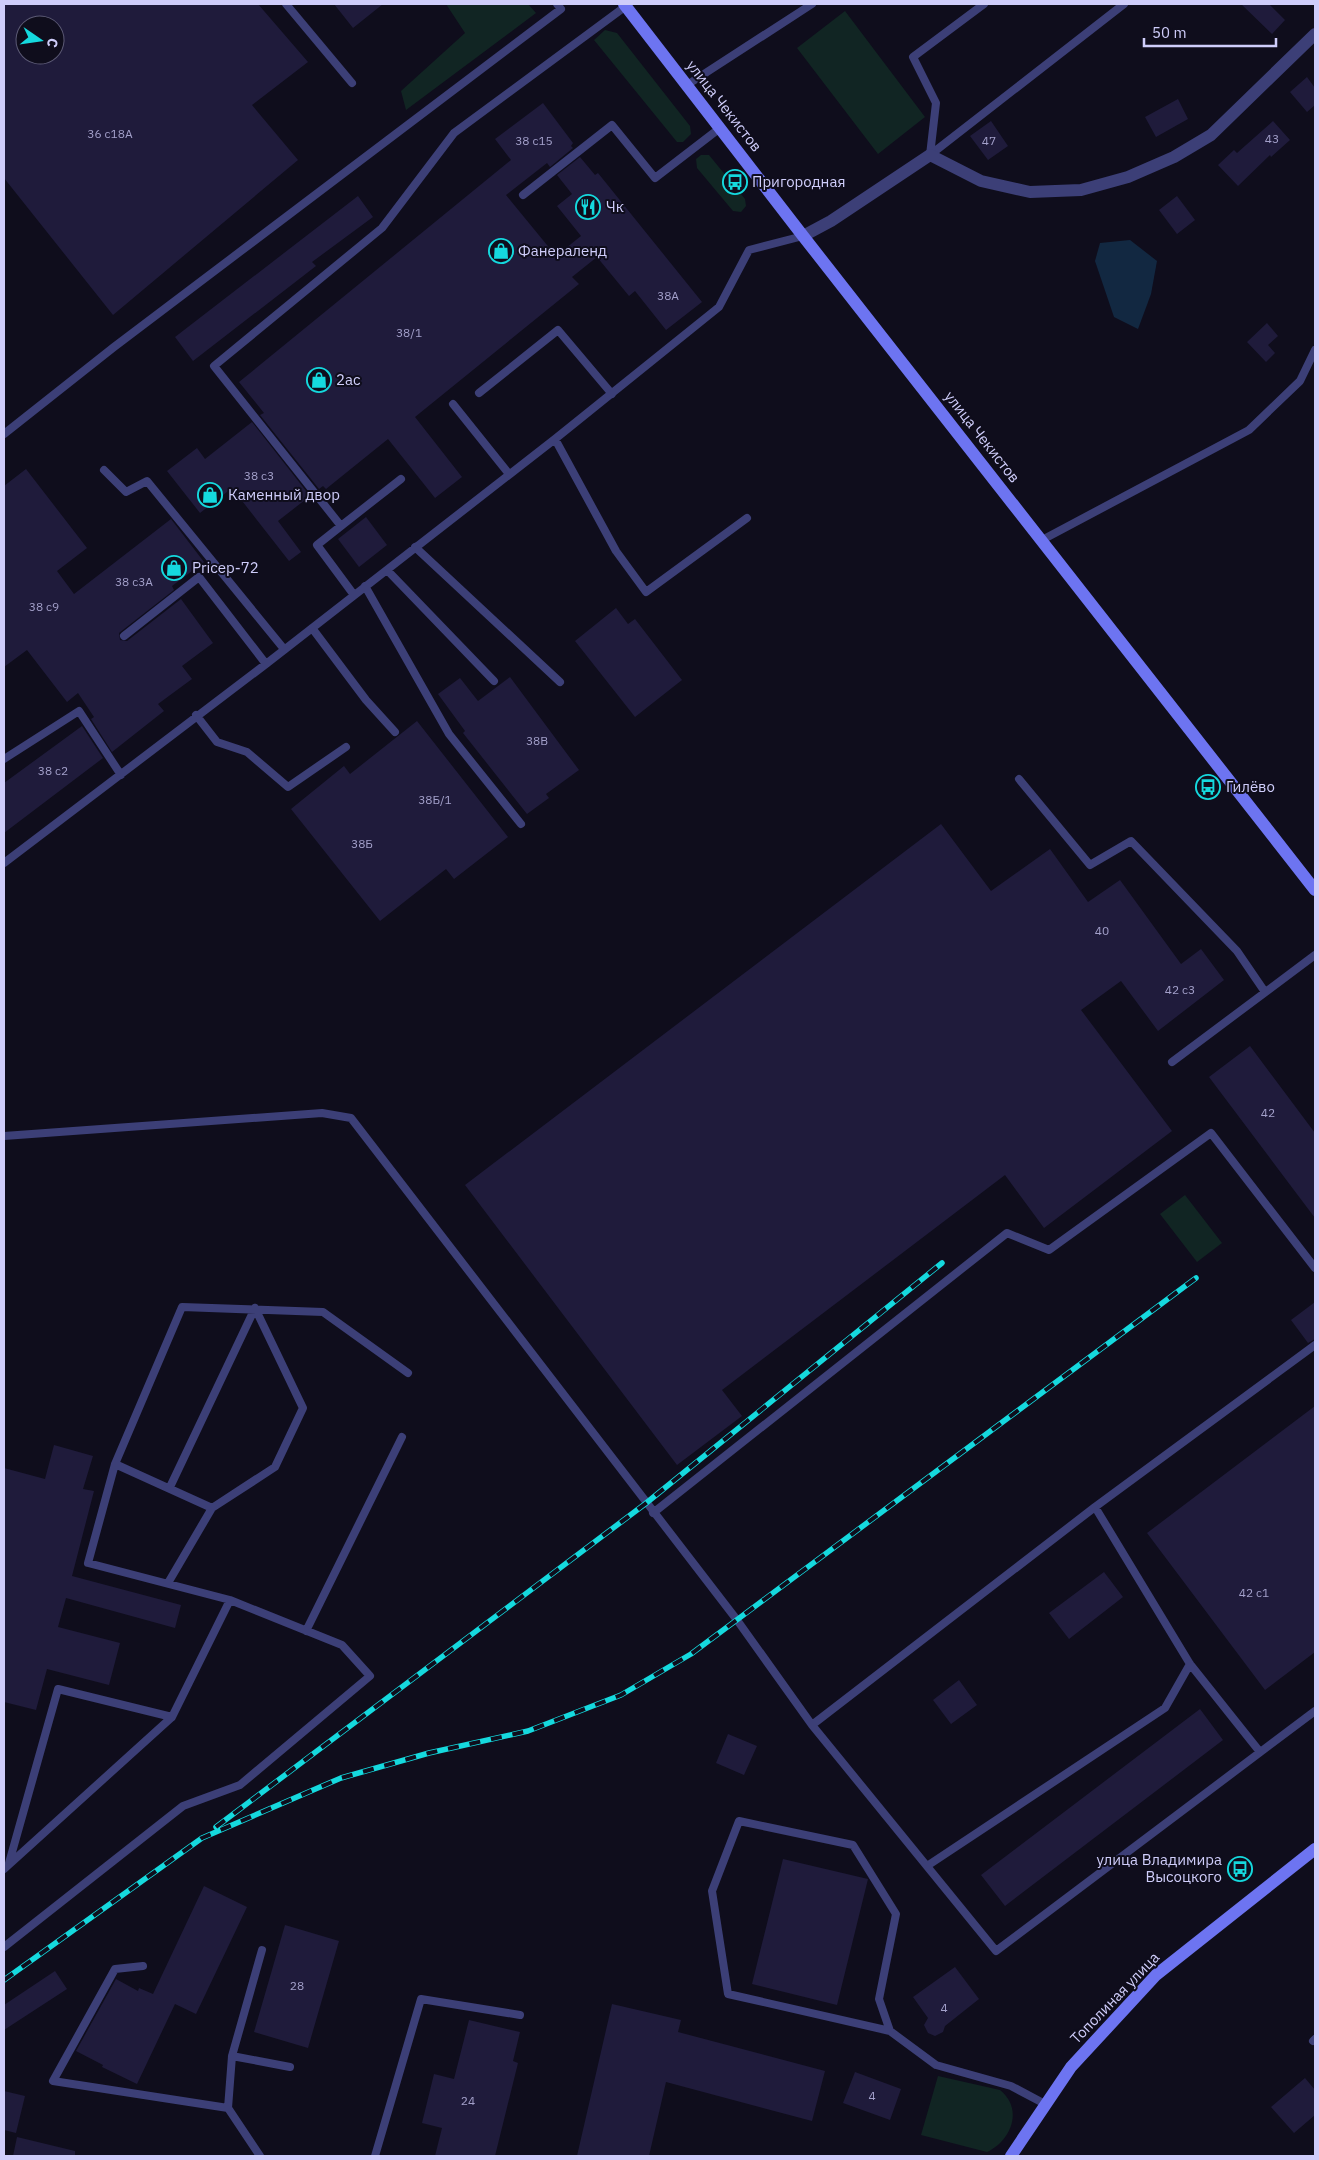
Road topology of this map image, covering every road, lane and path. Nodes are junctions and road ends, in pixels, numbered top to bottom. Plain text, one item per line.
1 (286, 4) edge
2 (557, 4) edge
3 (812, 4) edge
4 (984, 4) edge
5 (1124, 4) edge
6 (625, 5) edge
7 (1315, 34) edge
8 (352, 83) dead end
9 (687, 85) junction
10 (720, 128) junction
11 (930, 155) junction
12 (524, 195) dead end
13 (803, 236) junction
14 (1315, 350) edge
15 (479, 393) dead end
16 (612, 394) junction
17 (453, 404) dead end
18 (4, 434) edge
19 (556, 438) junction
20 (104, 470) dead end
21 (509, 474) junction
22 (401, 479) dead end
23 (748, 518) dead end
24 (341, 526) junction
25 (1042, 540) junction
26 (415, 547) junction
27 (387, 570) junction
28 (365, 586) junction
29 (354, 595) junction
30 (312, 628) junction
31 (124, 636) dead end
32 (284, 649) junction
33 (266, 664) junction
34 (494, 681) dead end
35 (560, 682) dead end
36 (196, 715) junction
37 (395, 732) dead end
38 (346, 747) dead end
39 (4, 759) edge
40 (121, 775) junction
41 (1019, 779) dead end
42 (521, 824) dead end
43 (4, 863) edge
44 (1315, 890) edge
45 (1315, 955) edge
46 (1265, 992) junction
47 (1172, 1062) dead end
48 (4, 1136) edge
49 (1315, 1268) edge
50 (255, 1308) junction
51 (1315, 1345) edge
52 (408, 1374) dead end
53 (402, 1437) dead end
54 (115, 1464) junction
55 (170, 1487) junction
56 (1095, 1507) junction
57 (212, 1508) junction
58 (653, 1513) junction
59 (168, 1583) junction
60 (230, 1600) junction
61 (306, 1631) junction
62 (1190, 1664) junction
63 (1315, 1711) edge
64 (172, 1717) junction
65 (812, 1725) junction
66 (1260, 1752) junction
67 (1315, 1849) edge
68 (927, 1866) junction
69 (6, 1867) edge
70 (4, 1947) edge
71 (262, 1950) dead end
72 (143, 1966) dead end
73 (520, 2015) dead end
74 (890, 2031) junction
75 (232, 2056) junction
76 (290, 2067) dead end
77 (1045, 2104) junction
78 (228, 2108) junction
79 (260, 2156) edge
80 (375, 2156) edge
81 (1011, 2156) edge

1 - 8 lane
2 - 18 lane
3 - 9 lane
4 - 11 lane
5 - 11 lane
6 - 9 main road, улица Чекистов
6 - 24 lane
7 - 11 street
9 - 10 main road, улица Чекистов
10 - 12 lane
10 - 13 main road, улица Чекистов
11 - 13 street
13 - 16 lane
13 - 25 main road, улица Чекистов
14 - 25 lane
15 - 16 lane
16 - 19 lane
17 - 21 lane
19 - 21 lane
19 - 23 lane
20 - 32 lane
21 - 26 lane
22 - 24 lane
24 - 29 lane
25 - 44 main road, улица Чекистов
26 - 27 lane
26 - 35 lane
27 - 28 lane
27 - 34 lane
28 - 29 lane
28 - 42 lane
29 - 30 lane
30 - 32 lane
30 - 37 lane
31 - 33 lane
32 - 33 lane
33 - 36 lane
36 - 38 lane
36 - 40 lane
39 - 40 lane
40 - 43 lane
41 - 46 lane
45 - 46 lane
46 - 47 lane
48 - 58 lane
49 - 58 lane
50 - 52 lane
50 - 54 lane
50 - 55 lane
50 - 57 lane
51 - 56 lane
53 - 61 lane
54 - 55 lane
54 - 59 lane
55 - 57 lane
56 - 62 lane
56 - 65 lane
57 - 59 lane
58 - 65 lane
59 - 60 lane
60 - 61 lane
60 - 64 lane
61 - 70 lane
62 - 66 lane
62 - 68 lane
63 - 66 lane
64 - 69 lane
64 - 69 lane
65 - 68 lane
66 - 68 lane
67 - 77 main road, Тополиная улица
71 - 75 lane
72 - 78 lane
73 - 80 lane
74 - 74 lane
74 - 77 lane
75 - 76 lane
75 - 78 lane
77 - 81 main road, Тополиная улица
78 - 79 lane

